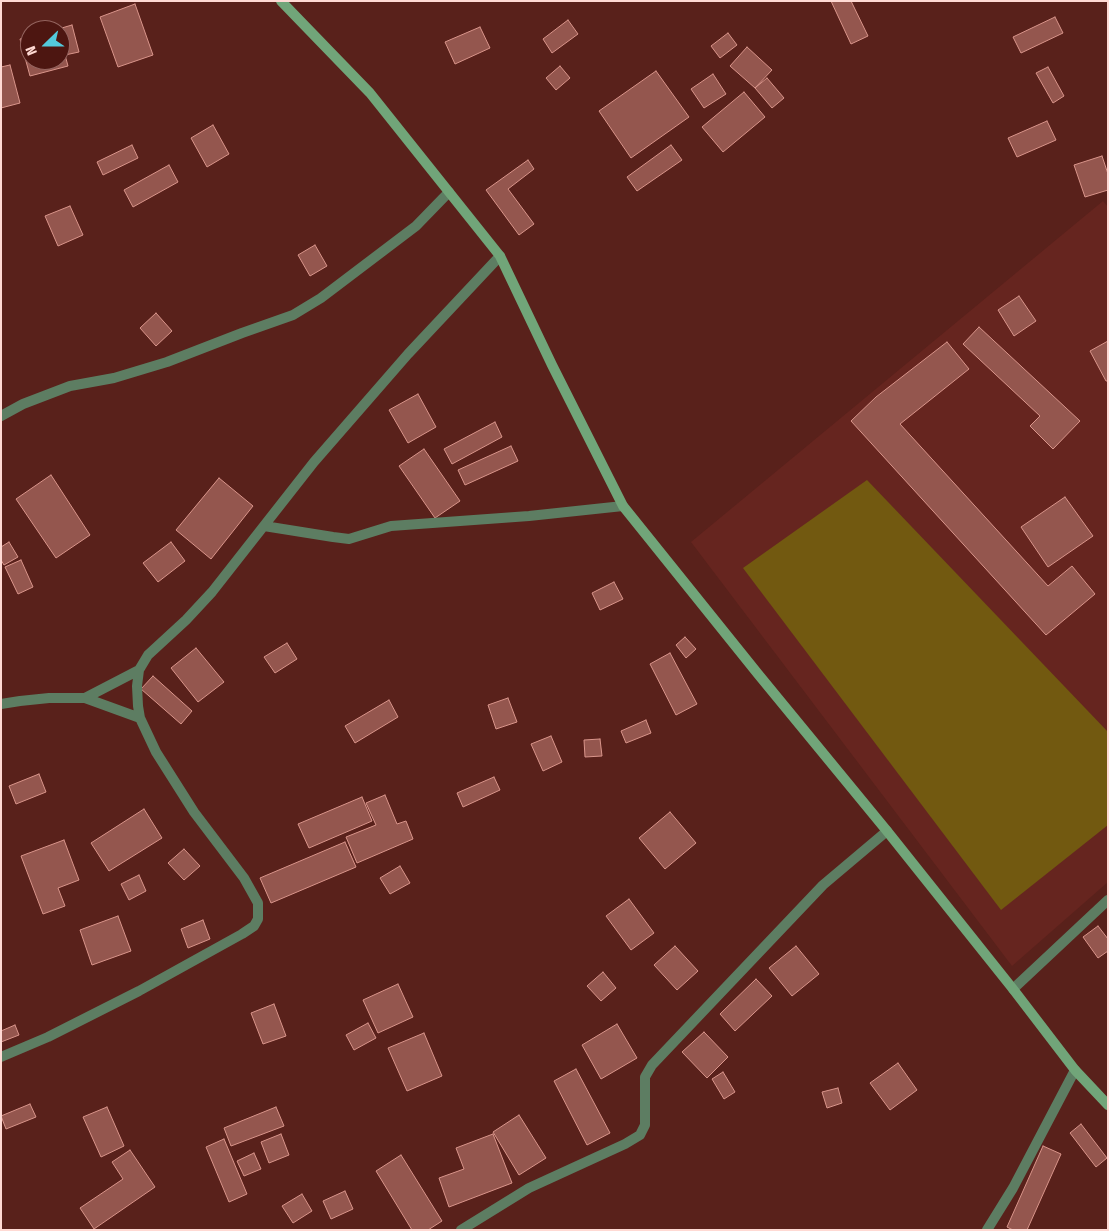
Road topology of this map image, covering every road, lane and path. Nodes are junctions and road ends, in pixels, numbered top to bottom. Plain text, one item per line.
1 (281, 1) edge
2 (449, 192) junction
3 (500, 256) junction
4 (1, 416) edge
5 (623, 506) junction
6 (264, 526) junction
7 (138, 670) junction
8 (85, 698) junction
9 (1, 704) edge
10 (140, 718) junction
11 (887, 831) junction
12 (1108, 900) edge
13 (1013, 989) junction
14 (1, 1057) edge
15 (1075, 1070) junction
16 (1108, 1105) edge
17 (461, 1230) edge
18 (987, 1230) edge

1 - 2 main road
2 - 3 main road
2 - 4 street
3 - 5 main road
3 - 6 street
5 - 6 street
5 - 11 main road
6 - 7 street
7 - 8 street
7 - 10 street
8 - 9 street
8 - 10 street
10 - 14 street
11 - 13 main road
11 - 17 street
12 - 13 street
13 - 15 main road
15 - 16 main road
15 - 18 street

